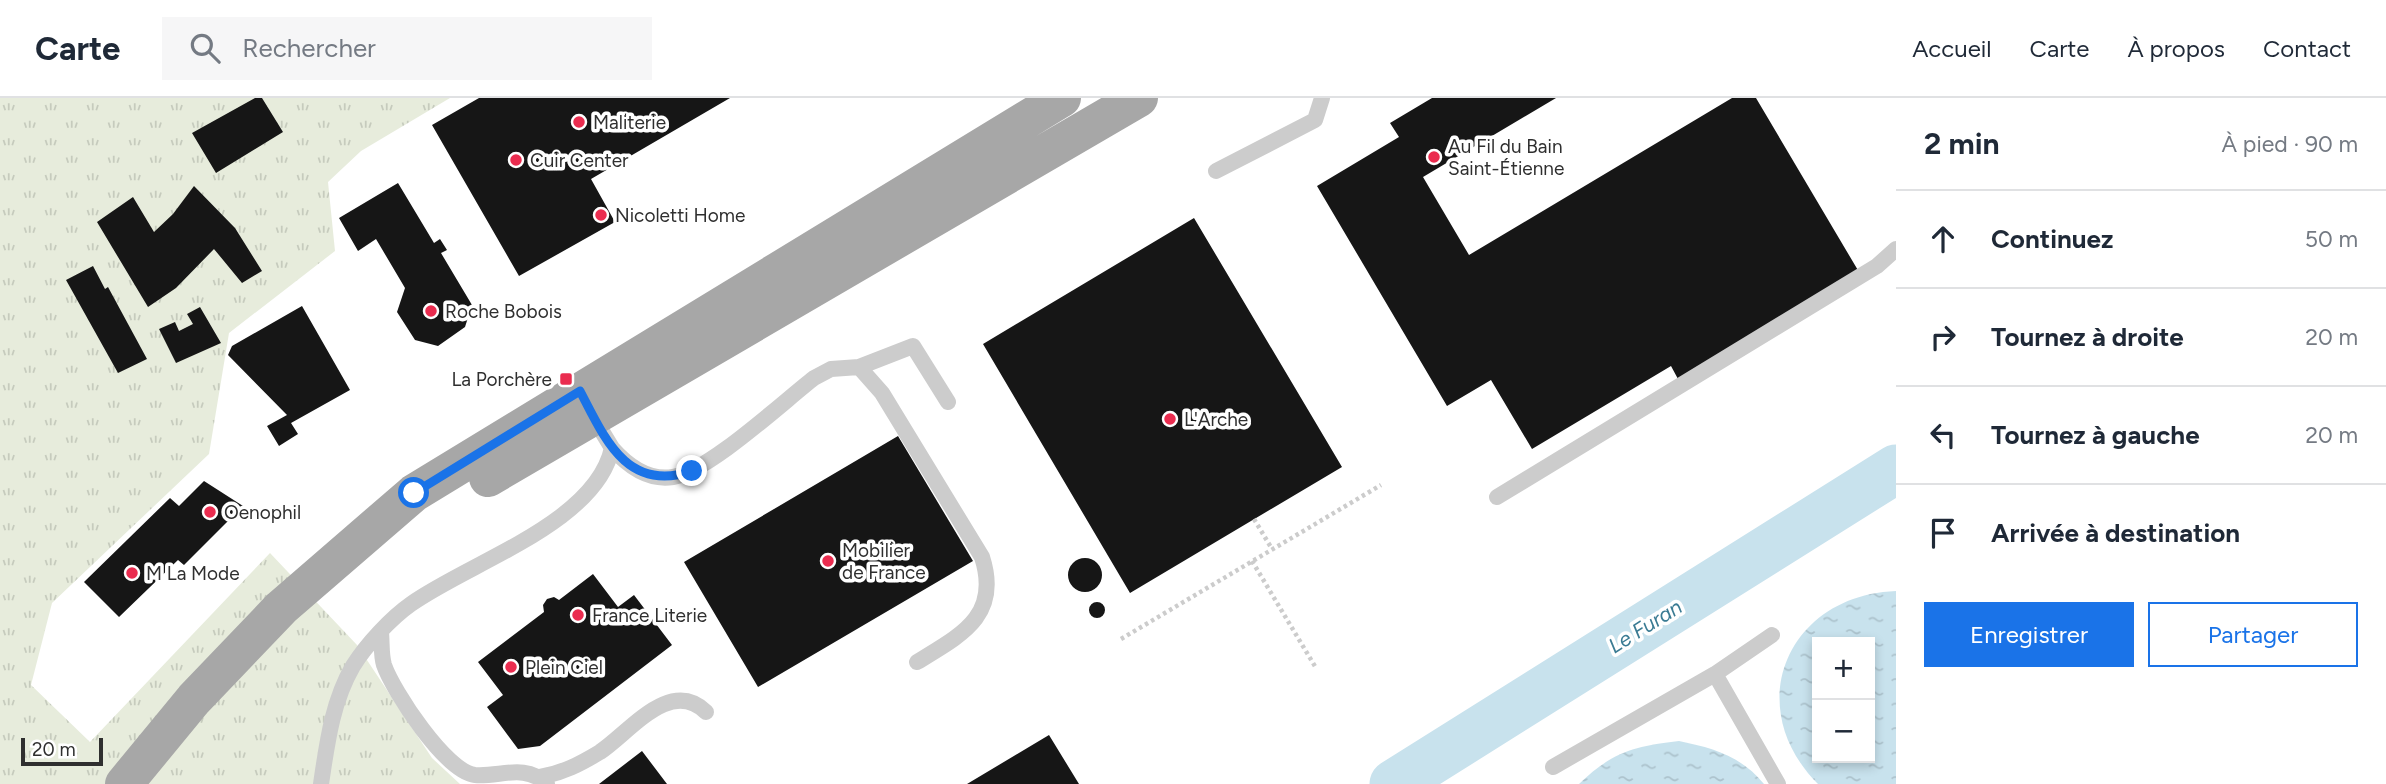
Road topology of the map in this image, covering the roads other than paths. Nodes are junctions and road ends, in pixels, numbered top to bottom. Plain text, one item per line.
1 (1062, 98) edge
2 (1139, 98) edge
3 (1322, 98) edge
4 (1216, 171) dead end
5 (1896, 249) edge
6 (859, 367) junction
7 (948, 402) dead end
8 (586, 404) junction
9 (612, 448) junction
10 (1497, 497) dead end
11 (381, 632) junction
12 (1772, 635) dead end
13 (917, 662) dead end
14 (1715, 674) junction
15 (706, 712) dead end
16 (1553, 767) dead end
17 (543, 781) edge
18 (124, 784) edge
19 (321, 784) edge
20 (1778, 784) edge

1 - 8 main road
2 - 8 main road
3 - 4 lane
5 - 10 lane
6 - 7 lane
6 - 9 lane
6 - 13 lane
8 - 9 lane
8 - 18 main road
9 - 11 lane
11 - 17 lane
11 - 19 lane
12 - 14 lane
14 - 16 lane
14 - 20 lane
15 - 17 lane

